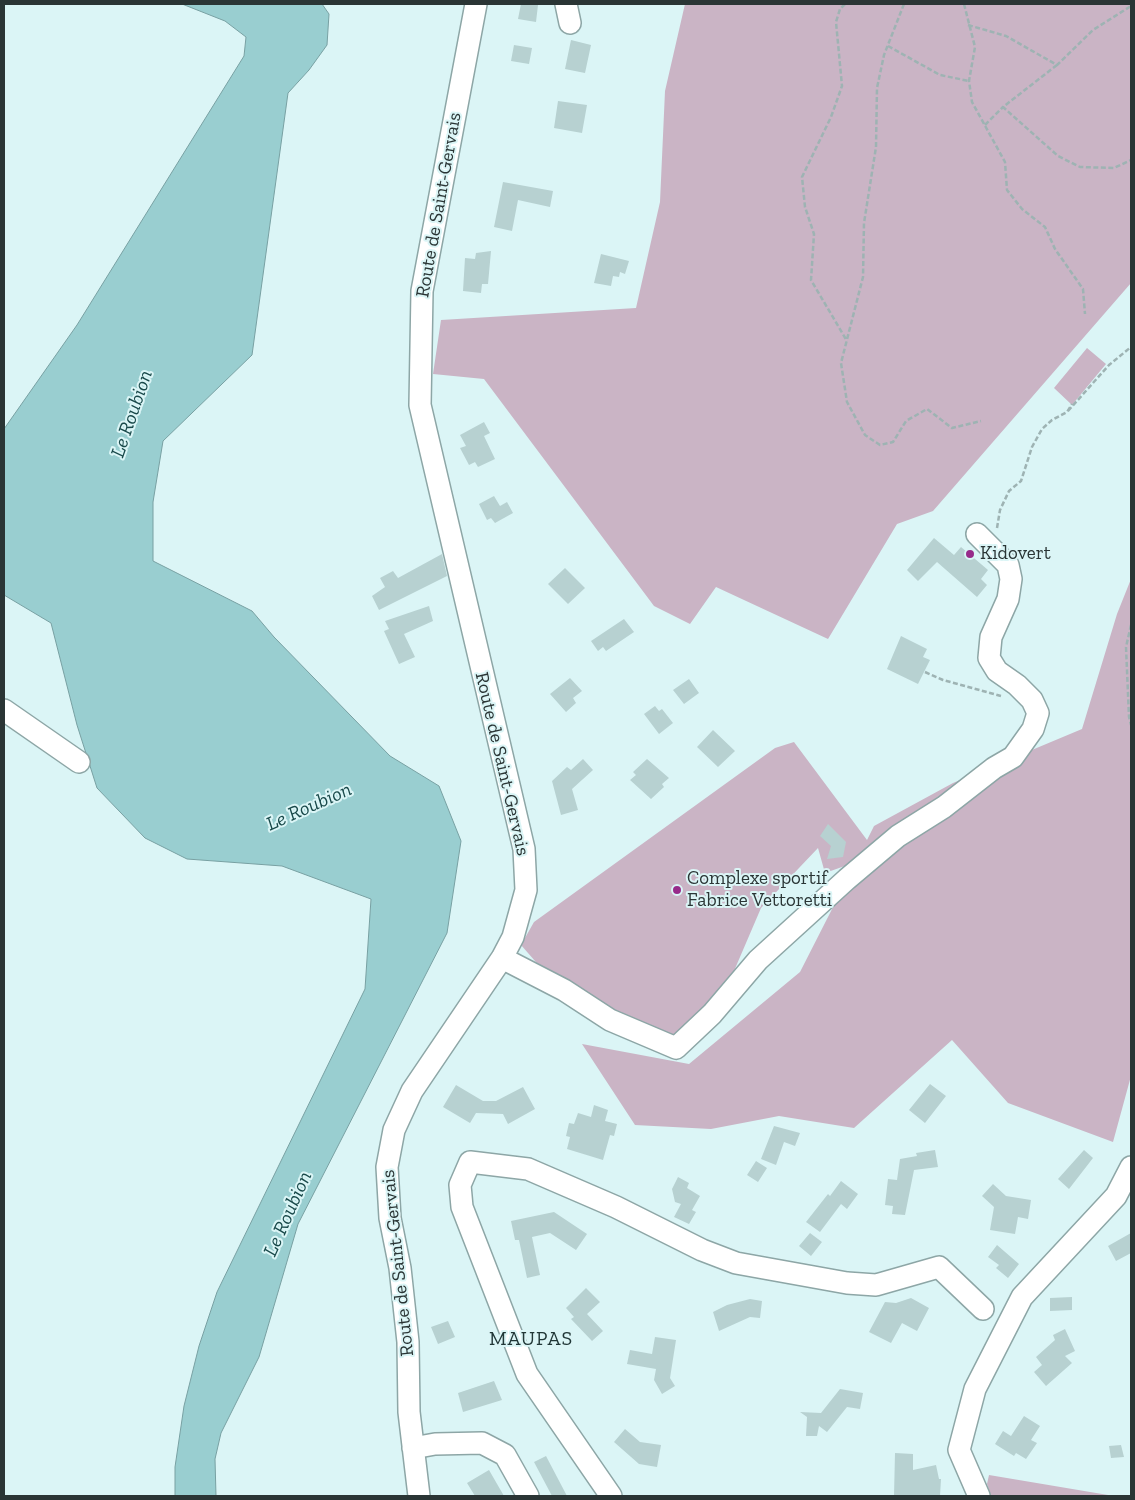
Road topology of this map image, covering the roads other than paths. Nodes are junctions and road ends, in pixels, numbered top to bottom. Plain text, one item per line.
1 (476, 4) edge
2 (977, 534) dead end
3 (4, 710) edge
4 (79, 762) dead end
5 (502, 958) junction
6 (1131, 1167) edge
7 (983, 1309) dead end
8 (413, 1448) junction
9 (419, 1496) edge
10 (528, 1496) edge
11 (611, 1496) edge
12 (979, 1496) edge

1 - 5 street, Route de Saint-Gervais
2 - 5 street
3 - 4 street
5 - 8 street, Route de Saint-Gervais
6 - 12 street
7 - 11 street
8 - 9 street, Route de Saint-Gervais
8 - 10 street

